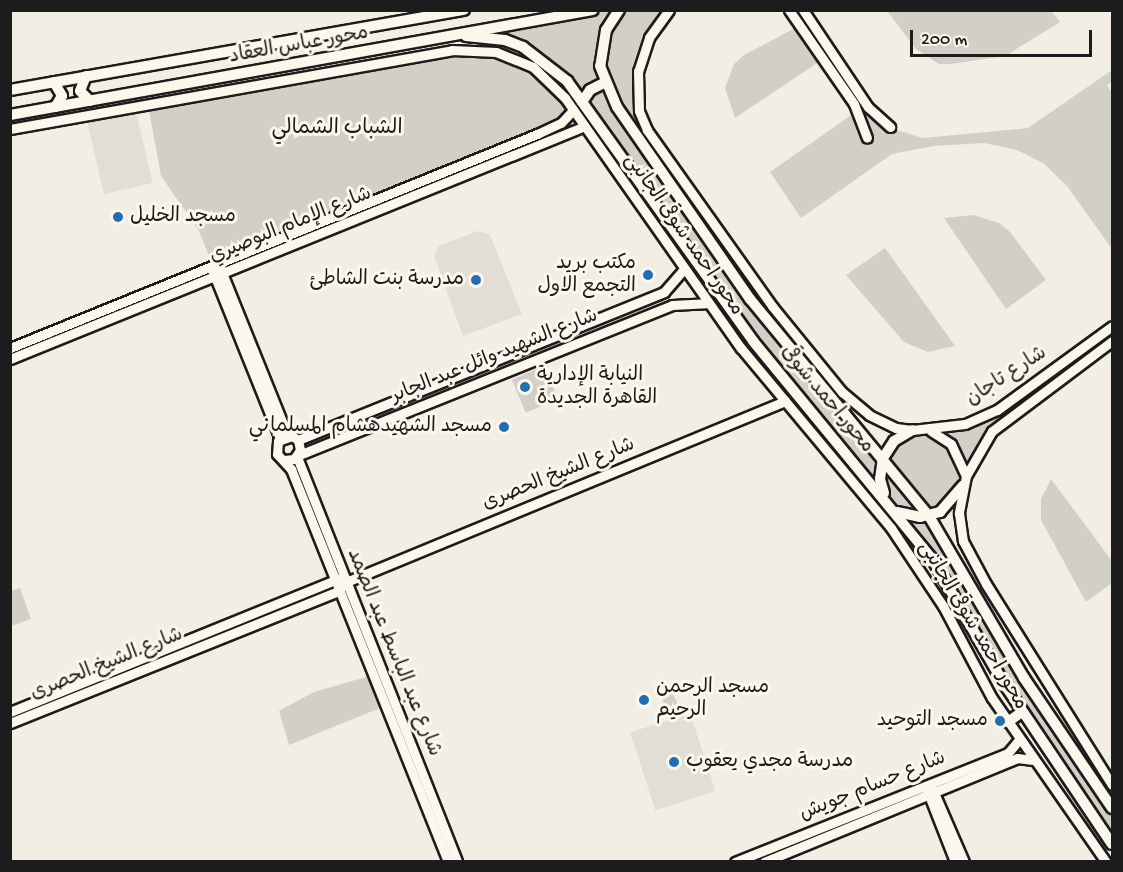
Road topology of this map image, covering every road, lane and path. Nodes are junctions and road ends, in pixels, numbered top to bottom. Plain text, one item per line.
1 (464, 10) edge
2 (592, 10) edge
3 (619, 10) edge
4 (669, 10) edge
5 (789, 10) edge
6 (803, 10) edge
7 (466, 36) junction
8 (86, 76) junction
9 (54, 82) junction
10 (604, 83) junction
11 (10, 90) edge
12 (90, 101) junction
13 (582, 102) junction
14 (55, 107) junction
15 (573, 110) junction
16 (10, 115) edge
17 (585, 126) junction
18 (890, 127) dead end
19 (10, 129) edge
20 (867, 138) dead end
21 (684, 196) junction
22 (677, 238) junction
23 (668, 245) junction
24 (684, 269) junction
25 (216, 270) junction
26 (706, 303) junction
27 (632, 307) junction
28 (637, 320) junction
29 (1113, 326) edge
30 (1113, 341) edge
31 (10, 348) edge
32 (10, 358) edge
33 (1012, 399) junction
34 (785, 401) junction
35 (1019, 408) junction
36 (356, 417) junction
37 (361, 430) junction
38 (912, 430) junction
39 (931, 431) junction
40 (284, 437) junction
41 (298, 440) junction
42 (298, 456) junction
43 (883, 458) junction
44 (284, 460) junction
45 (965, 481) junction
46 (960, 498) joint
47 (886, 499) junction
48 (897, 512) junction
49 (929, 516) junction
50 (334, 580) junction
51 (346, 582) junction
52 (338, 591) junction
53 (10, 712) edge
54 (1022, 712) junction
55 (1008, 722) junction
56 (10, 723) edge
57 (1019, 740) junction
58 (1034, 760) junction
59 (1113, 785) edge
60 (930, 790) junction
61 (1113, 808) edge
62 (1113, 844) edge
63 (448, 861) edge
64 (458, 861) edge
65 (735, 861) edge
66 (764, 861) edge
67 (955, 861) edge
68 (964, 861) edge
69 (1106, 861) edge

1 - 8 main road, محور عباس العقاد
2 - 7 main road, محور عباس العقاد
3 - 10 main road, محور احمد شوقى
4 - 21 street, محور احمد شوقى الجانبى
5 - 20 street
6 - 18 street
7 - 12 main road, محور عباس العقاد
7 - 13 main road, محور احمد شوقى
8 - 9 main road, محور عباس العقاد
8 - 12 main road
9 - 11 main road, محور عباس العقاد
9 - 14 main road
10 - 13 main road
10 - 21 main road, محور احمد شوقى
12 - 14 main road, محور عباس العقاد
13 - 22 main road, محور احمد شوقى
14 - 16 main road, محور عباس العقاد
15 - 17 street, محور احمد شوقى الجانبى
15 - 19 street, محور احمد شوقى الجانبى
15 - 25 street, شارع الإمام البوصيري
17 - 23 street, محور احمد شوقى الجانبى
17 - 25 street, شارع الإمام البوصيري
21 - 38 street, محور احمد شوقى الجانبى
21 - 43 main road, محور احمد شوقى
22 - 23 main road
22 - 47 main road, محور احمد شوقى
23 - 24 street, محور احمد شوقى الجانبى
24 - 26 street, محور احمد شوقى الجانبى
24 - 27 street, شارع الشهيد وائل عبد الجابر
25 - 31 street, شارع الإمام البوصيري
25 - 32 street, شارع الإمام البوصيري
25 - 40 street
26 - 28 street, شارع الشهيد وائل عبد الجابر
26 - 34 street, محور احمد شوقى الجانبى
27 - 28 street
27 - 36 street, شارع الشهيد وائل عبد الجابر
28 - 37 street, شارع الشهيد وائل عبد الجابر
29 - 33 street, شارع تاجان
30 - 35 street, شارع تاجان
33 - 35 street
33 - 39 street, شارع تاجان
34 - 51 street, شارع الشيخ الحصرى
34 - 55 street, محور احمد شوقى الجانبى
35 - 45 street, شارع تاجان
36 - 37 street
36 - 41 street, شارع الشهيد وائل عبد الجابر
37 - 42 street, شارع الشهيد وائل عبد الجابر
38 - 39 street, شارع تاجان
38 - 43 main road
39 - 45 street
40 - 41 street
40 - 44 street
41 - 42 street
42 - 44 street
42 - 51 street, شارع عبد الباسط عبد الصمد
43 - 47 main road
43 - 49 main road, محور احمد شوقى
44 - 50 street, شارع عبد الباسط عبد الصمد
45 - 46 street, شارع تاجان
45 - 49 main road
46 - 59 street, محور احمد شوقى الجانبى
47 - 48 main road, محور احمد شوقى
48 - 49 main road
48 - 54 main road, محور احمد شوقى
49 - 61 main road, محور احمد شوقى
50 - 51 street
50 - 52 street, شارع عبد الباسط عبد الصمد
50 - 53 street, شارع الشيخ الحصرى
51 - 52 street, شارع الشيخ الحصرى
51 - 64 street, شارع عبد الباسط عبد الصمد
52 - 56 street, شارع الشيخ الحصرى
52 - 63 street, شارع عبد الباسط عبد الصمد
54 - 55 main road
54 - 62 main road, محور احمد شوقى
55 - 57 street, محور احمد شوقى الجانبى
57 - 58 street, محور احمد شوقى الجانبى
57 - 60 street, شارع حسام جويش
58 - 60 street, شارع حسام جويش
58 - 69 street, محور احمد شوقى الجانبى
60 - 65 street, شارع حسام جويش
60 - 66 street, شارع حسام جويش
60 - 67 street
60 - 68 street

